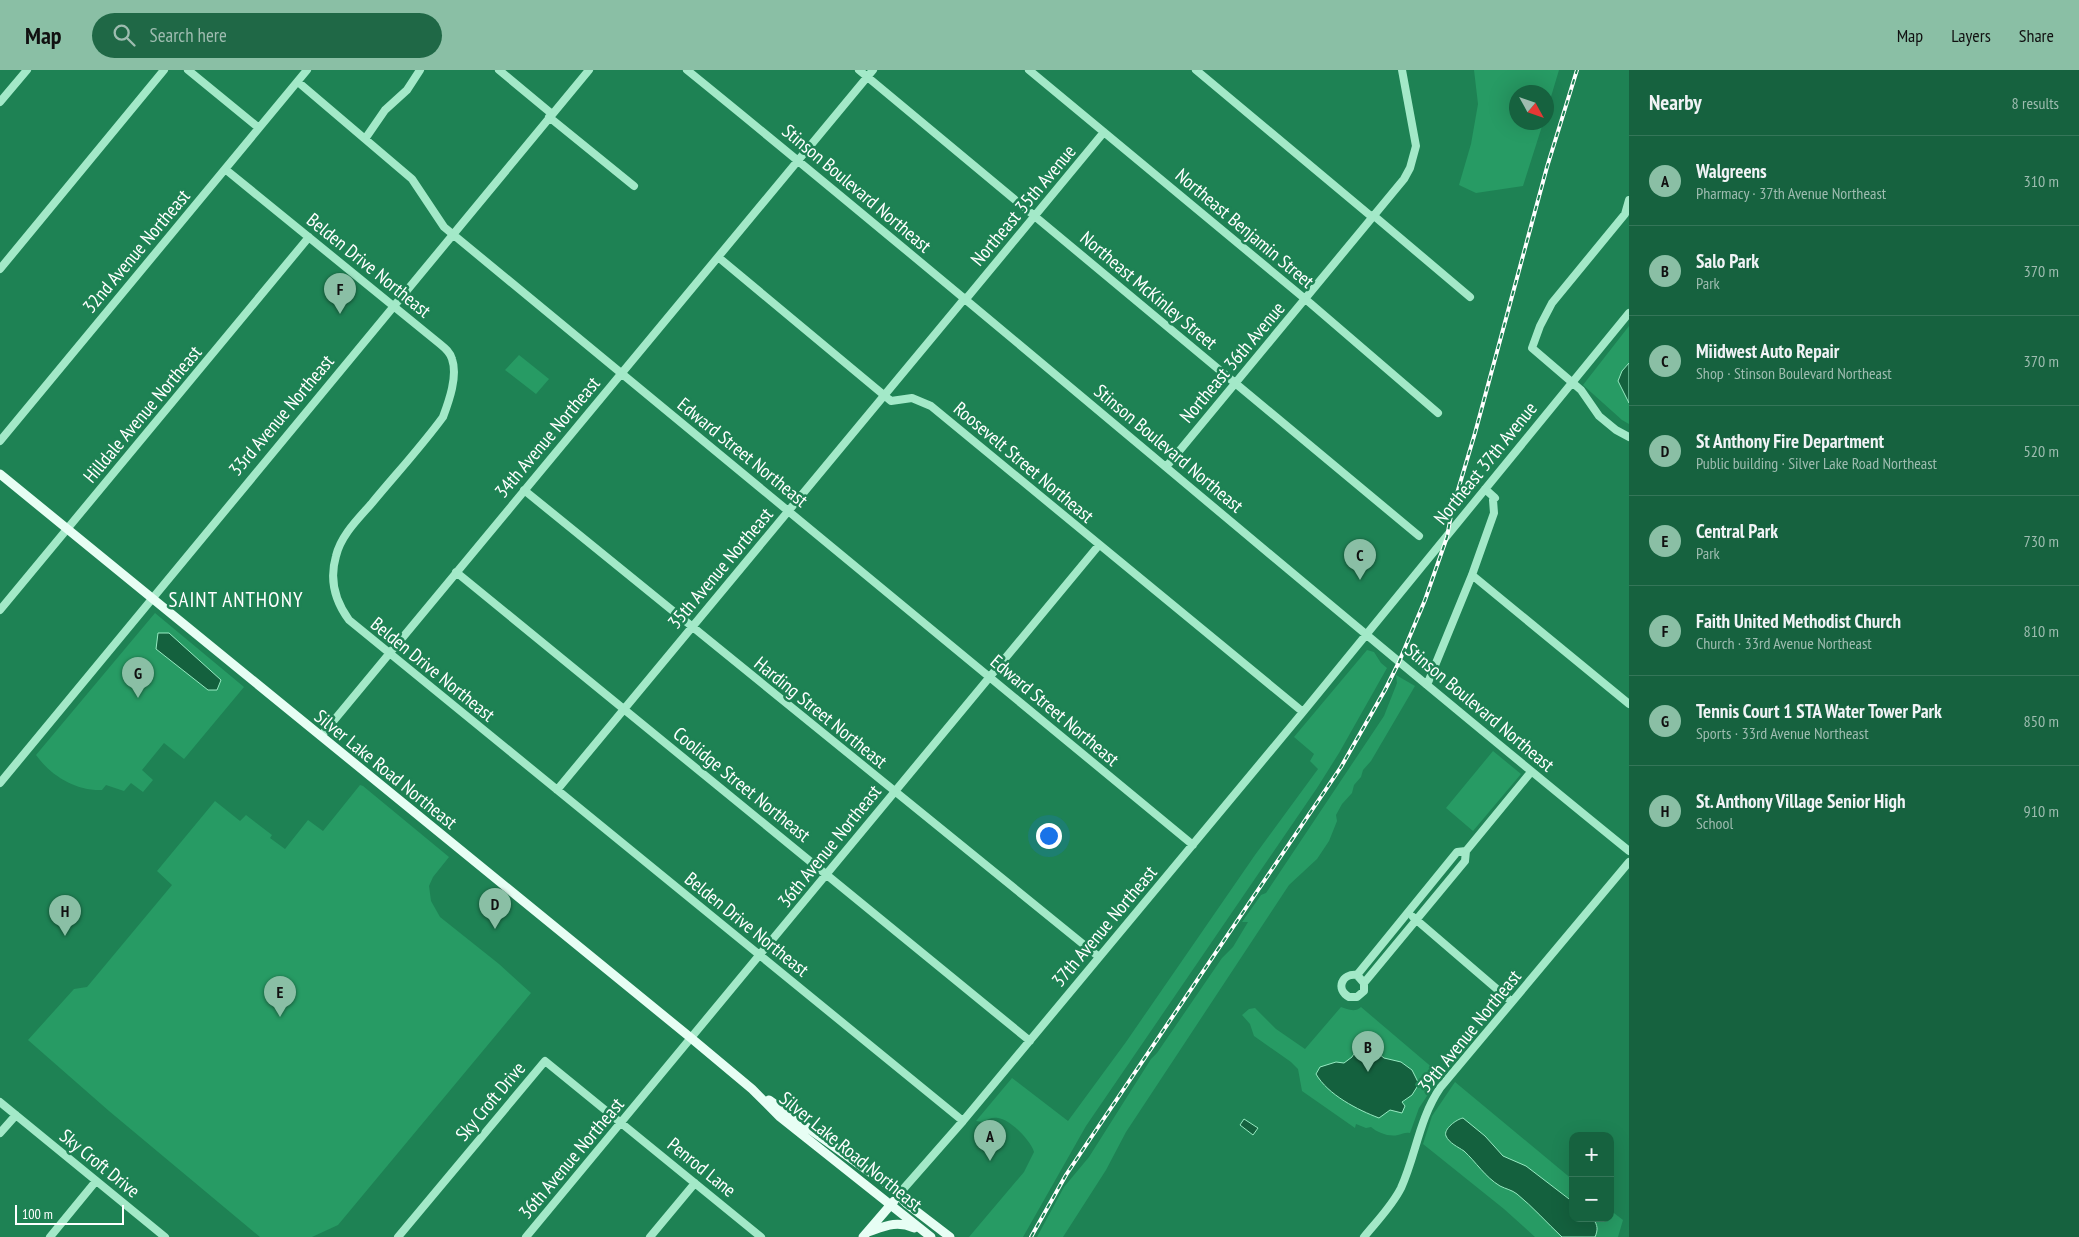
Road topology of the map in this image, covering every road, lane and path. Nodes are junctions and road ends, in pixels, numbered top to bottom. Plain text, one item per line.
1 (27, 70) edge
2 (164, 70) edge
3 (188, 70) edge
4 (308, 70) edge
5 (420, 70) edge
6 (499, 70) edge
7 (589, 70) edge
8 (687, 70) edge
9 (859, 70) edge
10 (872, 70) edge
11 (1029, 70) edge
12 (1196, 70) edge
13 (1402, 70) edge
14 (867, 77) junction
15 (298, 82) junction
16 (0, 102) edge
17 (550, 116) junction
18 (259, 128) junction
19 (1104, 132) junction
20 (365, 139) junction
21 (799, 160) junction
22 (225, 169) junction
23 (634, 186) dead end
24 (1629, 200) edge
25 (1373, 216) junction
26 (1035, 217) junction
27 (453, 234) junction
28 (309, 238) junction
29 (718, 257) junction
30 (0, 269) edge
31 (1470, 297) dead end
32 (965, 299) junction
33 (1304, 299) junction
34 (393, 306) junction
35 (1629, 312) edge
36 (621, 373) junction
37 (1572, 381) junction
38 (1236, 383) junction
39 (884, 395) junction
40 (1438, 413) dead end
41 (1629, 437) edge
42 (0, 441) edge
43 (1166, 467) junction
44 (0, 474) edge
45 (1485, 489) junction
46 (524, 490) junction
47 (788, 510) junction
48 (68, 529) junction
49 (1419, 536) dead end
50 (1099, 545) junction
51 (456, 572) junction
52 (1472, 575) junction
53 (151, 599) junction
54 (0, 610) edge
55 (692, 627) junction
56 (1366, 634) junction
57 (388, 654) junction
58 (990, 677) junction
59 (1427, 685) junction
60 (1629, 704) edge
61 (624, 709) junction
62 (1303, 712) junction
63 (321, 736) junction
64 (1532, 772) junction
65 (0, 783) edge
66 (557, 790) junction
67 (894, 793) junction
68 (1193, 845) junction
69 (1466, 851) junction
70 (1629, 851) edge
71 (1629, 862) edge
72 (827, 874) junction
73 (1408, 912) junction
74 (1416, 919) junction
75 (760, 956) junction
76 (1099, 958) junction
77 (1357, 975) junction
78 (1364, 982) junction
79 (1512, 1002) junction
80 (691, 1038) junction
81 (1030, 1041) junction
82 (752, 1089) junction
83 (2, 1107) edge
84 (16, 1115) junction
85 (963, 1121) junction
86 (621, 1123) junction
87 (0, 1133) edge
88 (96, 1181) junction
89 (695, 1183) junction
90 (898, 1195) junction
91 (890, 1205) junction
92 (866, 1234) edge
93 (928, 1235) edge
94 (50, 1237) edge
95 (165, 1237) edge
96 (398, 1237) edge
97 (526, 1237) edge
98 (650, 1237) edge
99 (762, 1237) edge
100 (950, 1237) edge
101 (1364, 1237) edge

1 - 16 street
2 - 30 street
3 - 18 street
4 - 15 street
5 - 20 street
6 - 17 street
7 - 17 street, 33rd Avenue Northeast
8 - 21 street, Stinson Boulevard Northeast
9 - 14 street, Northeast McKinley Street
10 - 14 street, 34th Avenue Northeast
11 - 19 street, Northeast Benjamin Street
12 - 25 street
13 - 25 street, Northeast 36th Avenue
14 - 21 street, 34th Avenue Northeast
14 - 26 street, Northeast McKinley Street
15 - 18 street, 32nd Avenue Northeast
15 - 20 street, Edward Street Northeast
17 - 23 street
17 - 27 street, 33rd Avenue Northeast
18 - 22 street, 32nd Avenue Northeast
19 - 26 street, Northeast 35th Avenue
19 - 33 street, Northeast Benjamin Street
20 - 27 street, Edward Street Northeast
21 - 29 street, 34th Avenue Northeast
21 - 32 street, Stinson Boulevard Northeast
22 - 28 street, Belden Drive Northeast
22 - 42 street, 32nd Avenue Northeast
24 - 37 street
25 - 31 street
25 - 33 street, Northeast 36th Avenue
26 - 32 street, Northeast 35th Avenue
26 - 38 street, Northeast McKinley Street
27 - 34 street, 33rd Avenue Northeast
27 - 36 street, Edward Street Northeast
28 - 34 street, Belden Drive Northeast
28 - 48 street, Hilldale Avenue Northeast
29 - 36 street, 34th Avenue Northeast
29 - 39 street
32 - 39 street, 35th Avenue Northeast
32 - 43 street, Stinson Boulevard Northeast
33 - 38 street, Northeast 36th Avenue
33 - 40 street, Northeast Benjamin Street
34 - 53 street, 33rd Avenue Northeast
34 - 57 street, Belden Drive Northeast
35 - 37 street, Northeast 37th Avenue
36 - 46 street, 34th Avenue Northeast
36 - 47 street, Edward Street Northeast
37 - 41 street
37 - 45 street, Northeast 37th Avenue
38 - 43 street, Northeast 36th Avenue
38 - 49 street, Northeast McKinley Street
39 - 47 street, 35th Avenue Northeast
39 - 50 street, Roosevelt Street Northeast
43 - 56 street, Stinson Boulevard Northeast
44 - 48 main road, Silver Lake Road Northeast
45 - 52 street
45 - 56 street, Northeast 37th Avenue
46 - 51 street, 34th Avenue Northeast
46 - 55 street, Harding Street Northeast
47 - 55 street, 35th Avenue Northeast
47 - 58 street, Edward Street Northeast
48 - 53 main road, Silver Lake Road Northeast
48 - 54 street, Hilldale Avenue Northeast
50 - 58 street, 36th Avenue Northeast
50 - 62 street, Roosevelt Street Northeast
51 - 57 street, 34th Avenue Northeast
51 - 61 street, Coolidge Street Northeast
52 - 59 street
52 - 60 street
53 - 63 main road, Silver Lake Road Northeast
53 - 65 street, 33rd Avenue Northeast
55 - 61 street, 35th Avenue Northeast
55 - 67 street, Harding Street Northeast
56 - 59 street, Stinson Boulevard Northeast
56 - 62 street, 37th Avenue Northeast
57 - 63 street, 34th Avenue Northeast
57 - 66 street, Belden Drive Northeast
58 - 67 street, 36th Avenue Northeast
58 - 68 street, Edward Street Northeast
59 - 64 street, Stinson Boulevard Northeast
61 - 66 street, 35th Avenue Northeast
61 - 72 street, Coolidge Street Northeast
62 - 68 street, 37th Avenue Northeast
63 - 80 main road, Silver Lake Road Northeast
64 - 69 street
64 - 70 street, Stinson Boulevard Northeast
66 - 75 street, Belden Drive Northeast
67 - 72 street, 36th Avenue Northeast
67 - 76 street, Harding Street Northeast
68 - 76 street, 37th Avenue Northeast
69 - 73 street
69 - 74 street
71 - 79 street, 39th Avenue Northeast
72 - 75 street, 36th Avenue Northeast
72 - 81 street, Coolidge Street Northeast
73 - 74 street
73 - 77 street
74 - 78 street
74 - 79 street
75 - 80 street, 36th Avenue Northeast
75 - 85 street, Belden Drive Northeast
76 - 81 street, 37th Avenue Northeast
77 - 78 street
77 - 78 street
79 - 101 street, 39th Avenue Northeast
80 - 82 main road, Silver Lake Road Northeast
80 - 86 street, 36th Avenue Northeast
81 - 85 street, 37th Avenue Northeast
82 - 90 main road, Silver Lake Road Northeast
82 - 91 main road, Silver Lake Road Northeast
83 - 84 street, Sky Croft Drive
84 - 87 street
84 - 88 street, Sky Croft Drive
85 - 90 street, 37th Avenue Northeast
86 - 89 street, Penrod Lane
86 - 96 street, Sky Croft Drive
86 - 97 street, 36th Avenue Northeast
88 - 94 street
88 - 95 street, Sky Croft Drive
89 - 98 street
89 - 99 street, Penrod Lane
90 - 91 main road, 37th Avenue Northeast
90 - 100 main road, Silver Lake Road Northeast
91 - 92 main road, 37th Avenue Northeast
91 - 93 main road, Silver Lake Road Northeast
92 - 93 main road

